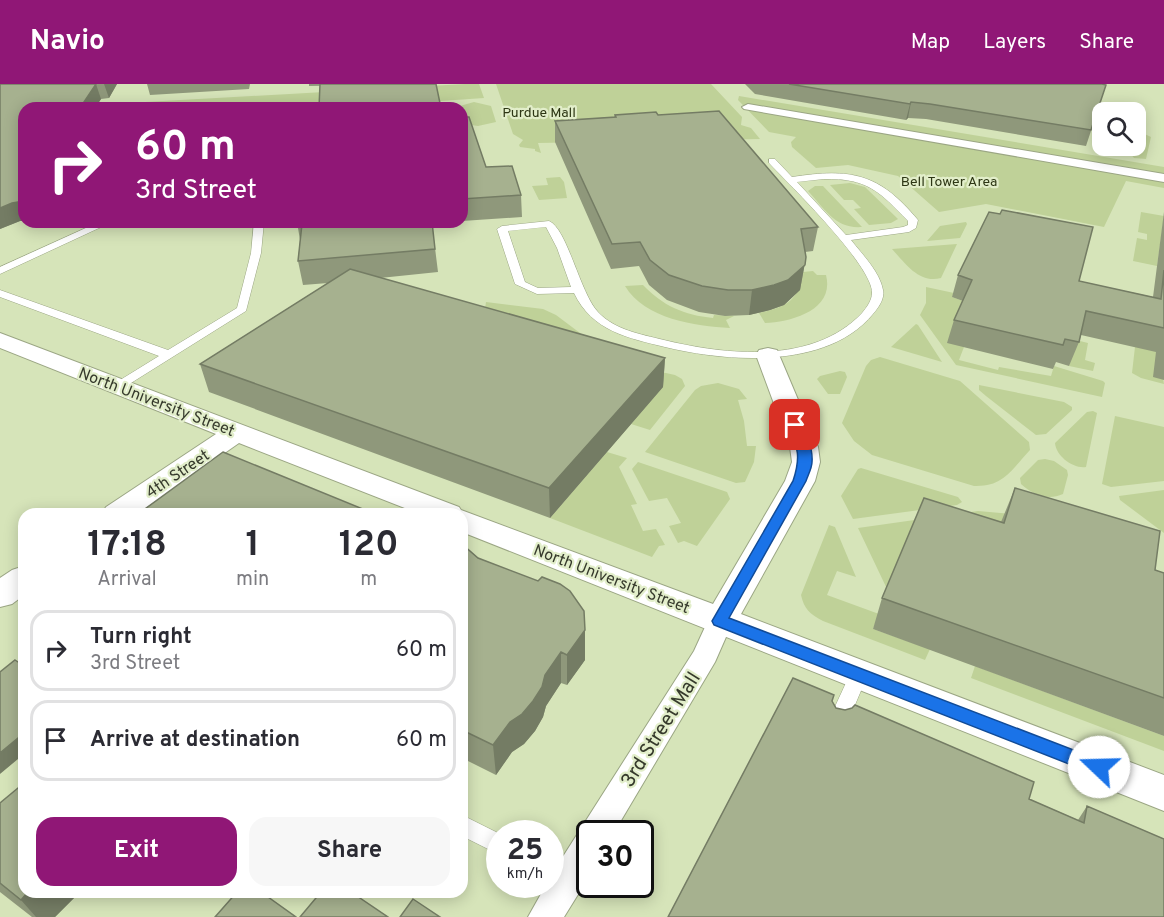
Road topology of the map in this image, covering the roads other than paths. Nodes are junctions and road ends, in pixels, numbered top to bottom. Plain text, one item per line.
1 (748, 107) dead end
2 (772, 161) dead end
3 (1164, 178) edge
4 (790, 180) junction
5 (94, 228) edge
6 (258, 228) edge
7 (843, 238) junction
8 (0, 271) edge
9 (576, 290) junction
10 (0, 293) edge
11 (0, 340) edge
12 (169, 355) junction
13 (768, 355) junction
14 (118, 385) junction
15 (237, 432) junction
16 (126, 508) edge
17 (433, 508) edge
18 (468, 522) edge
19 (720, 621) junction
20 (859, 674) junction
21 (837, 724) edge
22 (1164, 793) edge
23 (605, 820) edge
24 (468, 828) edge
25 (486, 838) edge
26 (576, 866) edge
27 (544, 917) edge

1 - 3 street
2 - 4 lane
4 - 7 lane
4 - 7 lane
5 - 8 lane
6 - 12 lane
7 - 13 lane
9 - 9 lane
9 - 13 lane
10 - 12 lane
11 - 14 street, North University Street
12 - 14 lane
13 - 19 street
14 - 15 street, North University Street
15 - 16 street, 4th Street
15 - 17 street, North University Street
18 - 19 street, North University Street
19 - 20 street, North University Street
19 - 23 street, 3rd Street Mall
20 - 21 lane
20 - 22 street, North University Street
24 - 25 lane
26 - 27 street

